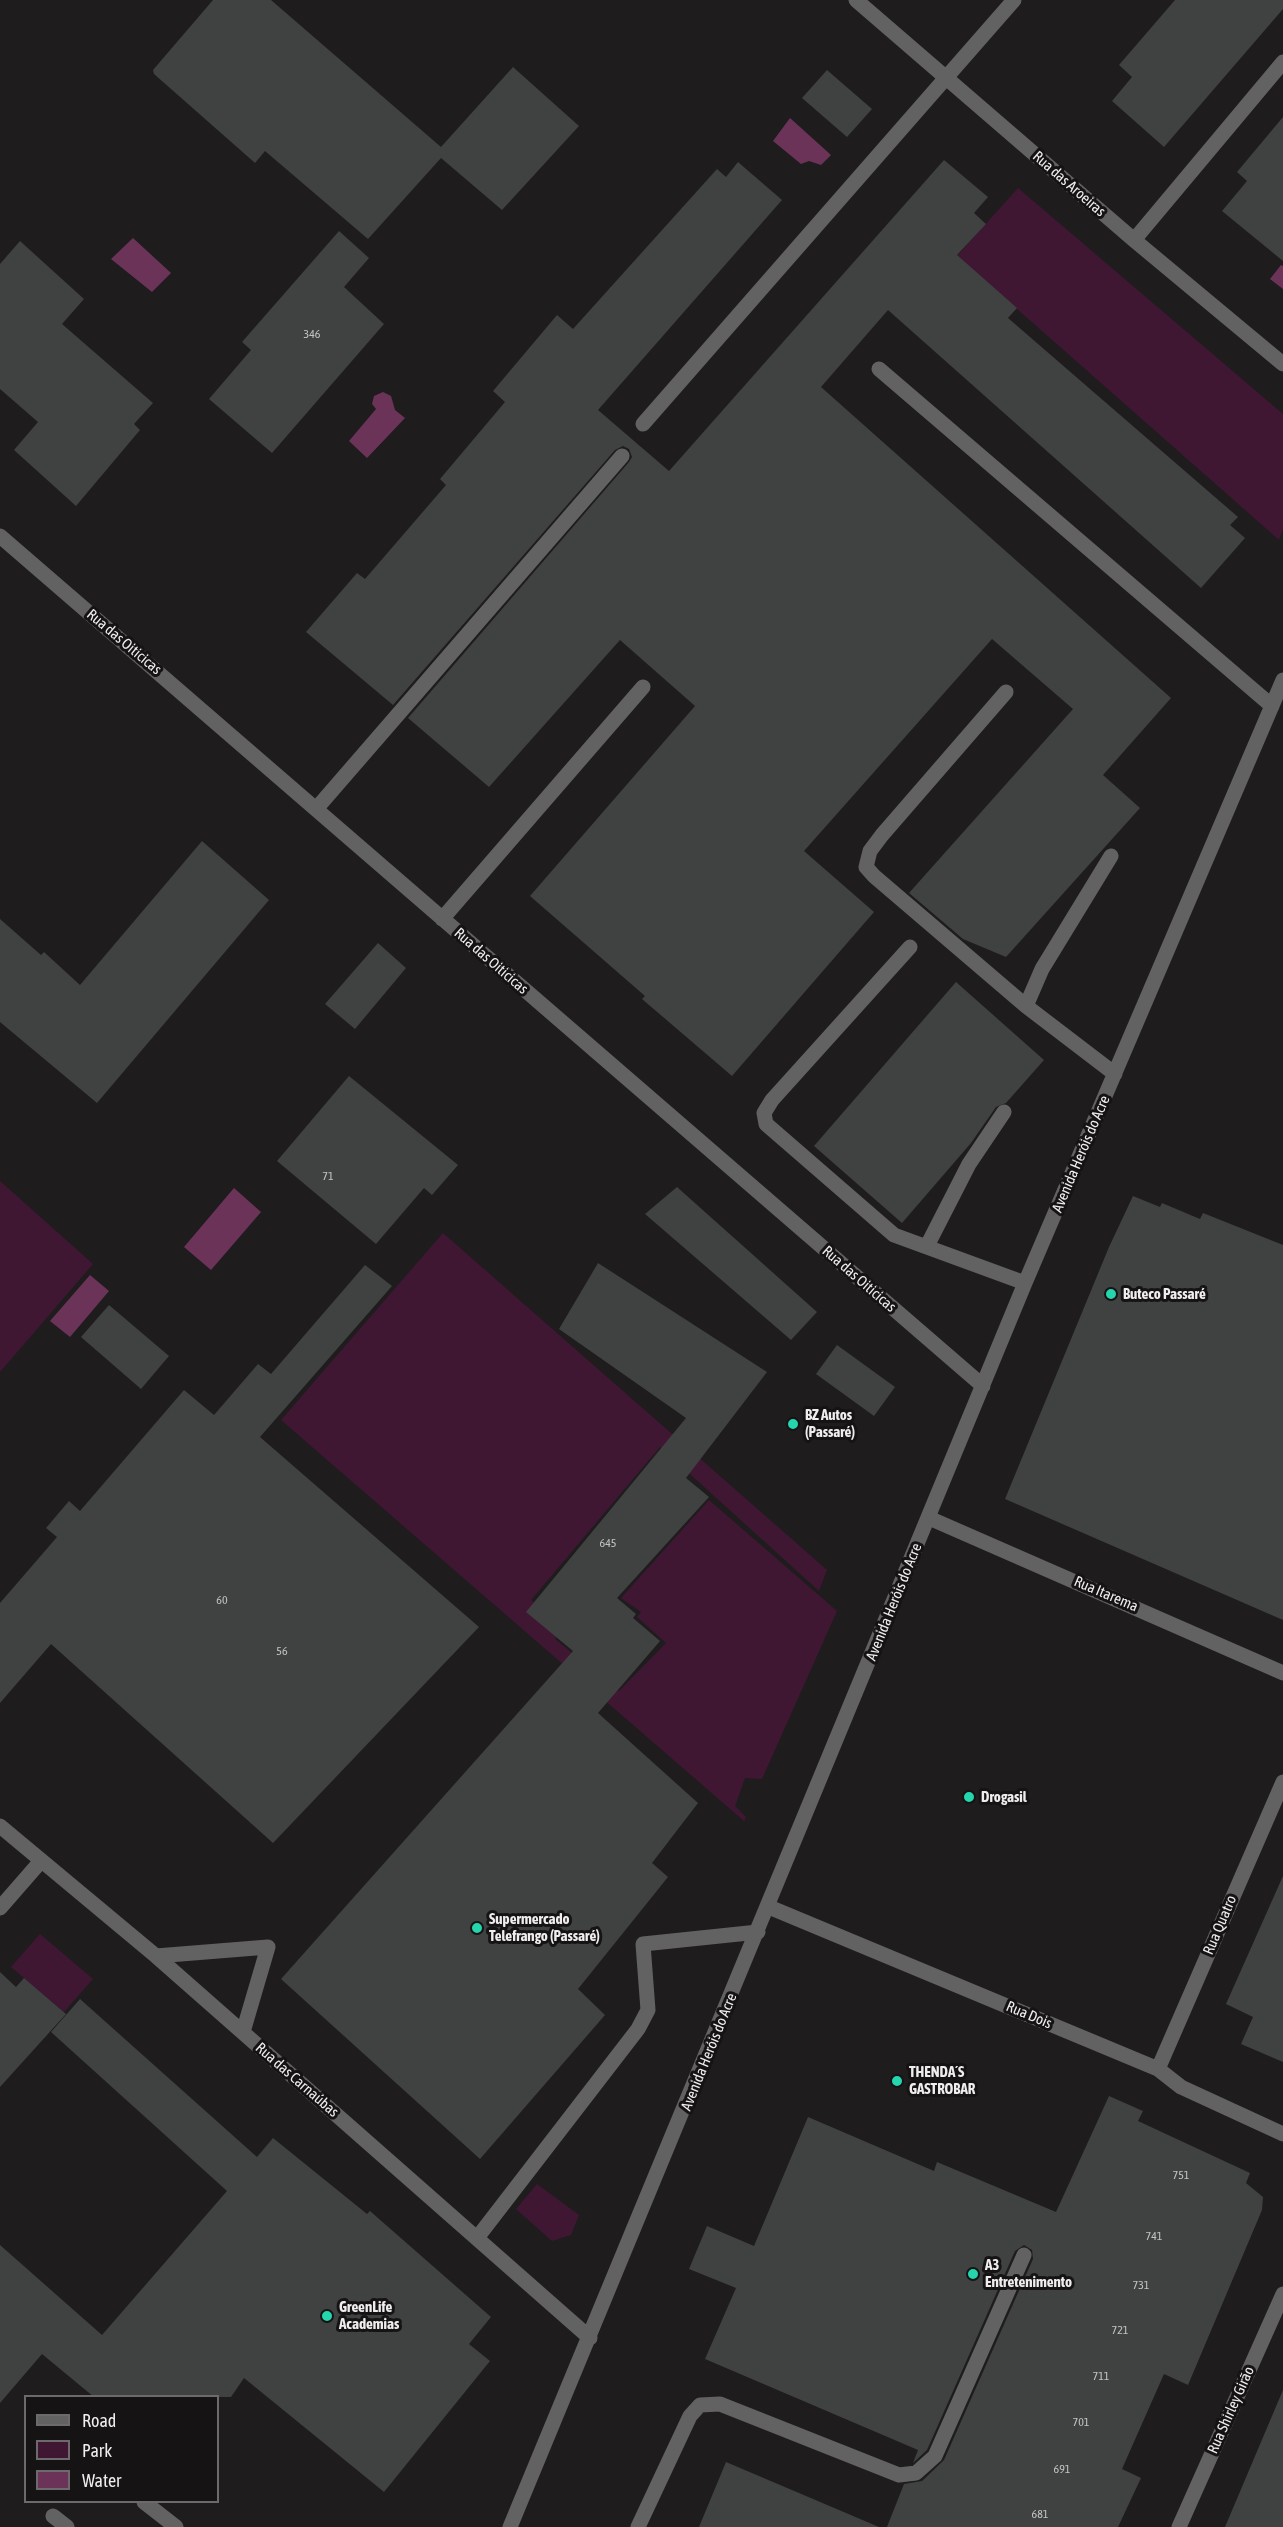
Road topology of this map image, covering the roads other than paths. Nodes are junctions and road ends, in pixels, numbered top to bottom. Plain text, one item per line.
1 (856, 0) edge
2 (1014, 0) edge
3 (1283, 62) edge
4 (947, 78) junction
5 (1134, 240) junction
6 (1283, 364) edge
7 (879, 369) dead end
8 (643, 424) dead end
9 (622, 456) dead end
10 (0, 536) edge
11 (1283, 680) edge
12 (643, 687) dead end
13 (1006, 692) dead end
14 (1272, 706) junction
15 (316, 809) junction
16 (1111, 856) dead end
17 (442, 919) junction
18 (909, 947) dead end
19 (1026, 1006) junction
20 (1115, 1074) junction
21 (1004, 1113) dead end
22 (927, 1246) junction
23 (1025, 1283) junction
24 (982, 1386) junction
25 (929, 1518) junction
26 (1283, 1672) edge
27 (1283, 1782) edge
28 (0, 1826) edge
29 (41, 1861) junction
30 (769, 1906) junction
31 (0, 1908) edge
32 (758, 1932) junction
33 (156, 1956) junction
34 (243, 2032) junction
35 (1158, 2069) junction
36 (1283, 2134) edge
37 (477, 2238) junction
38 (1024, 2255) dead end
39 (1283, 2294) edge
40 (590, 2338) junction
41 (145, 2503) edge
42 (53, 2516) dead end
43 (514, 2526) edge
44 (67, 2527) edge
45 (176, 2527) edge
46 (638, 2527) edge
47 (1179, 2527) edge

1 - 4 street, Rua das Aroeiras
2 - 4 street
3 - 5 street
4 - 5 street, Rua das Aroeiras
4 - 8 street
5 - 6 street, Rua das Aroeiras
7 - 14 street
9 - 15 street
10 - 15 street, Rua das Oiticicas
11 - 14 street, Avenida Heróis do Acre
12 - 17 street
13 - 19 street
14 - 20 street, Avenida Heróis do Acre
15 - 17 street, Rua das Oiticicas
16 - 19 street
17 - 24 street, Rua das Oiticicas
18 - 22 street
19 - 20 street
20 - 23 street, Avenida Heróis do Acre
21 - 22 street
22 - 23 street
23 - 24 street, Avenida Heróis do Acre
24 - 25 street, Avenida Heróis do Acre
25 - 26 street, Rua Itarema
25 - 30 street, Avenida Heróis do Acre
27 - 35 street, Rua Quatro
28 - 29 street, Rua das Carnaúbas
29 - 31 street
29 - 33 street, Rua das Carnaúbas
30 - 32 street, Avenida Heróis do Acre
30 - 35 street, Rua Dois
32 - 37 street
32 - 40 street, Avenida Heróis do Acre
33 - 34 street, Rua das Carnaúbas
33 - 34 street
34 - 37 street, Rua das Carnaúbas
35 - 36 street, Rua Dois
37 - 40 street, Rua das Carnaúbas
38 - 46 street
39 - 47 street, Rua Shirley Girão
40 - 43 street, Avenida Heróis do Acre
41 - 45 street
42 - 44 street

